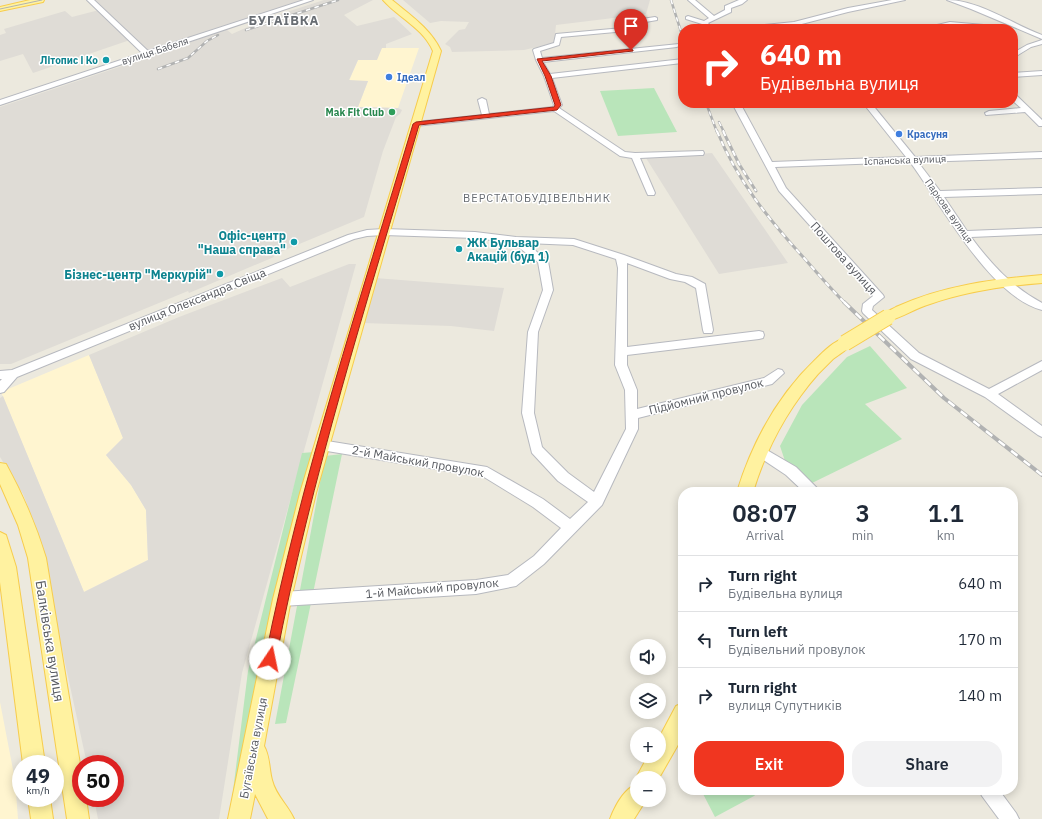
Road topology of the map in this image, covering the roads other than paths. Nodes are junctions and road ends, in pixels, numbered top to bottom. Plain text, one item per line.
1 (40, 0) edge
2 (90, 0) edge
3 (310, 0) edge
4 (387, 0) edge
5 (691, 0) edge
6 (902, 0) edge
7 (950, 0) edge
8 (740, 1) edge
9 (0, 9) edge
10 (655, 18) dead end
11 (688, 18) dead end
12 (712, 18) junction
13 (704, 23) joint
14 (794, 24) edge
15 (1008, 24) edge
16 (1018, 31) edge
17 (1042, 37) edge
18 (1042, 42) edge
19 (677, 45) dead end
20 (1018, 53) edge
21 (147, 54) junction
22 (539, 60) junction
23 (678, 61) edge
24 (1042, 73) edge
25 (1018, 75) edge
26 (548, 76) junction
27 (482, 100) dead end
28 (1018, 102) edge
29 (0, 103) edge
30 (739, 108) edge
31 (871, 108) edge
32 (555, 109) junction
33 (1027, 110) junction
34 (989, 113) dead end
35 (486, 116) junction
36 (416, 124) junction
37 (1042, 124) edge
38 (700, 153) dead end
39 (1042, 155) edge
40 (635, 156) junction
41 (912, 160) junction
42 (769, 165) junction
43 (1042, 191) edge
44 (651, 193) dead end
45 (938, 194) junction
46 (1042, 231) edge
47 (384, 232) junction
48 (964, 234) junction
49 (516, 240) junction
50 (621, 257) junction
51 (1042, 279) edge
52 (1004, 283) junction
53 (1042, 307) edge
54 (708, 330) dead end
55 (759, 335) dead end
56 (621, 352) junction
57 (1042, 365) edge
58 (778, 373) dead end
59 (13, 374) junction
60 (0, 375) edge
61 (0, 389) edge
62 (989, 394) junction
63 (632, 415) junction
64 (1042, 432) edge
65 (320, 445) junction
66 (760, 451) junction
67 (0, 469) edge
68 (747, 487) edge
69 (807, 487) edge
70 (597, 501) junction
71 (571, 528) junction
72 (0, 540) edge
73 (282, 599) junction
74 (678, 723) edge
75 (256, 733) junction
76 (33, 755) edge
77 (651, 771) edge
78 (992, 795) edge
79 (630, 806) edge
80 (40, 807) edge
81 (42, 819) edge
82 (78, 819) edge
83 (239, 819) edge
84 (283, 819) edge
85 (622, 819) edge
86 (1010, 819) edge

1 - 9 main road
2 - 21 street
3 - 21 street, вулиця Бабеля
4 - 36 main road, Бугаївська вулиця
5 - 12 street
6 - 14 street
7 - 15 street
8 - 12 street
10 - 22 street
11 - 13 street
12 - 13 street
16 - 17 street
18 - 20 street
19 - 22 street
21 - 29 street, вулиця Бабеля
22 - 26 street
23 - 26 street
24 - 25 street
26 - 32 street
27 - 35 street
28 - 33 street
30 - 42 street, Поштова вулиця
31 - 41 street, Паркова вулиця
32 - 35 street
32 - 40 street
33 - 34 street
33 - 37 street
35 - 36 street
36 - 47 main road, Бугаївська вулиця
38 - 40 street
39 - 41 street, Іспанська вулиця
40 - 44 street
41 - 42 street, Іспанська вулиця
41 - 45 street, Паркова вулиця
42 - 62 street, Поштова вулиця
43 - 45 street
45 - 48 street, Паркова вулиця
46 - 48 street
47 - 49 street, вулиця Олександра Свіща
47 - 59 street, вулиця Олександра Свіща
47 - 65 main road, Бугаївська вулиця
48 - 52 street, Паркова вулиця
49 - 50 street, вулиця Олександра Свіща
49 - 70 street
50 - 54 street, вулиця Олександра Свіща
50 - 56 street
51 - 52 main road
52 - 53 street, Паркова вулиця
52 - 66 main road, bridge
55 - 56 street
56 - 63 street
57 - 62 street
58 - 63 street, Підйомний провулок
59 - 60 street
59 - 61 street
62 - 64 street, Поштова вулиця
63 - 70 street
65 - 71 street, 2-й Майський провулок
65 - 73 main road, Бугаївська вулиця
66 - 68 main road
66 - 69 street
67 - 82 main road, Балківська вулиця
70 - 71 street, 1-й Майський провулок
71 - 73 street, 1-й Майський провулок
72 - 76 main road
73 - 75 main road, Бугаївська вулиця
74 - 77 main road
75 - 83 main road, Бугаївська вулиця
75 - 84 main road
78 - 86 street
79 - 85 main road
80 - 81 main road

